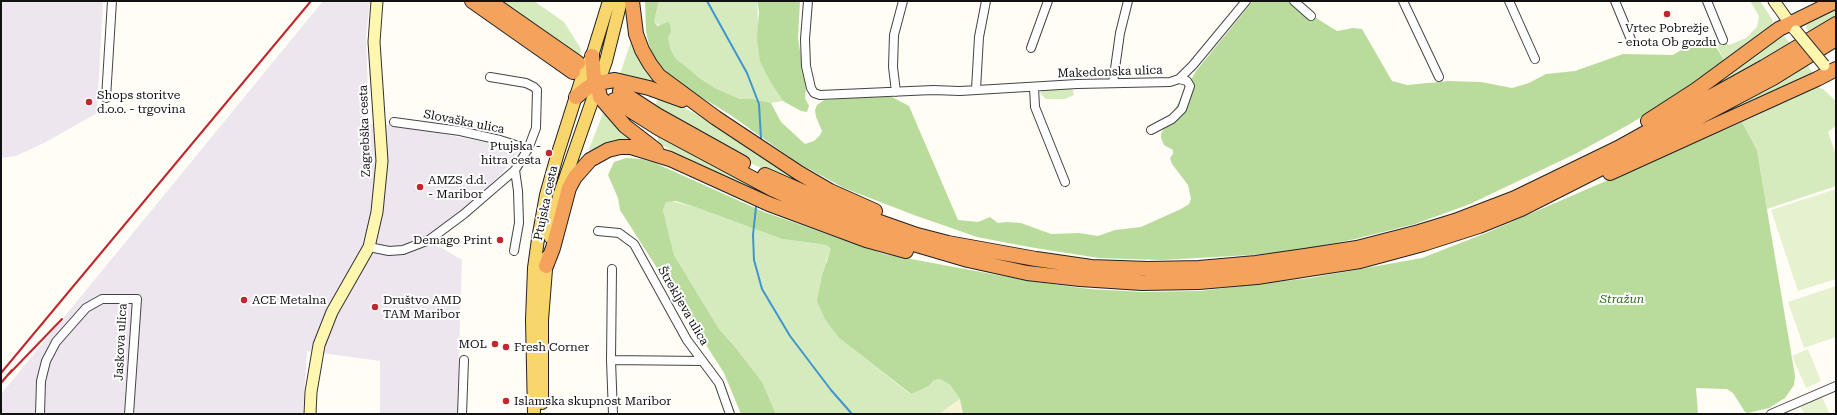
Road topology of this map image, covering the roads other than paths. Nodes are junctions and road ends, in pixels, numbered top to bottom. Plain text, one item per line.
1 (112, 1) edge
2 (377, 1) edge
3 (472, 1) edge
4 (489, 1) edge
5 (610, 1) edge
6 (621, 1) edge
7 (632, 1) edge
8 (808, 1) edge
9 (902, 1) edge
10 (986, 1) edge
11 (1048, 1) edge
12 (1128, 1) edge
13 (1246, 1) edge
14 (1294, 1) edge
15 (1403, 1) edge
16 (1509, 1) edge
17 (1615, 1) edge
18 (1707, 1) edge
19 (1774, 1) edge
20 (1836, 1) edge
21 (1311, 16) dead end
22 (1836, 24) edge
23 (1793, 27) junction
24 (1836, 39) edge
25 (1723, 40) dead end
26 (1632, 42) dead end
27 (1031, 48) dead end
28 (592, 56) junction
29 (1535, 59) dead end
30 (1831, 72) edge
31 (490, 77) dead end
32 (1439, 77) dead end
33 (1179, 79) junction
34 (597, 83) junction
35 (1113, 83) junction
36 (1034, 87) junction
37 (976, 89) junction
38 (896, 92) junction
39 (617, 96) dead end
40 (576, 97) junction
41 (106, 98) dead end
42 (716, 118) junction
43 (394, 122) dead end
44 (1151, 130) dead end
45 (1618, 148) junction
46 (528, 149) junction
47 (670, 158) junction
48 (515, 170) junction
49 (1066, 182) dead end
50 (1568, 186) junction
51 (598, 231) dead end
52 (369, 247) junction
53 (514, 251) dead end
54 (969, 254) junction
55 (546, 266) junction
56 (612, 269) dead end
57 (464, 360) dead end
58 (611, 360) junction
59 (702, 361) junction
60 (1836, 386) edge
61 (40, 414) edge
62 (129, 414) edge
63 (310, 414) edge
64 (462, 414) edge
65 (534, 414) edge
66 (542, 414) edge
67 (613, 414) edge
68 (730, 414) edge
69 (1771, 414) edge

1 - 41 street
2 - 52 street, Zagrebška cesta
3 - 4 highway
5 - 28 main road, Ptujska cesta
6 - 34 main road, Ptujska cesta
7 - 42 highway
8 - 38 street, Makedonska ulica
9 - 38 street
10 - 37 street
11 - 27 street
12 - 35 street
13 - 33 street, Makedonska ulica
14 - 21 street
15 - 32 street
16 - 29 street
17 - 26 street
18 - 25 street
19 - 23 street
20 - 23 highway
22 - 45 highway
23 - 30 street, bridge
23 - 45 highway
24 - 50 highway
28 - 34 highway
28 - 40 main road, Ptujska cesta
30 - 50 highway
31 - 46 street
33 - 35 street, Makedonska ulica
33 - 44 street
34 - 40 highway
34 - 42 highway
34 - 47 highway
34 - 55 main road, Ptujska cesta
35 - 36 street, Makedonska ulica
36 - 37 street, Makedonska ulica
36 - 49 street
37 - 38 street, Makedonska ulica
39 - 54 highway
40 - 65 main road, Ptujska cesta
42 - 54 highway
43 - 46 street, Slovaška ulica
45 - 54 highway
46 - 48 street
47 - 54 highway
47 - 55 highway
48 - 52 street
48 - 53 street
50 - 54 highway
51 - 59 street, Štrekljeva ulica
52 - 63 street, Zagrebška cesta
55 - 66 main road, Ptujska cesta
56 - 58 street
57 - 64 street
58 - 59 street
58 - 67 street
59 - 68 street, Štrekljeva ulica
60 - 69 street
61 - 62 street, Jaskova ulica

